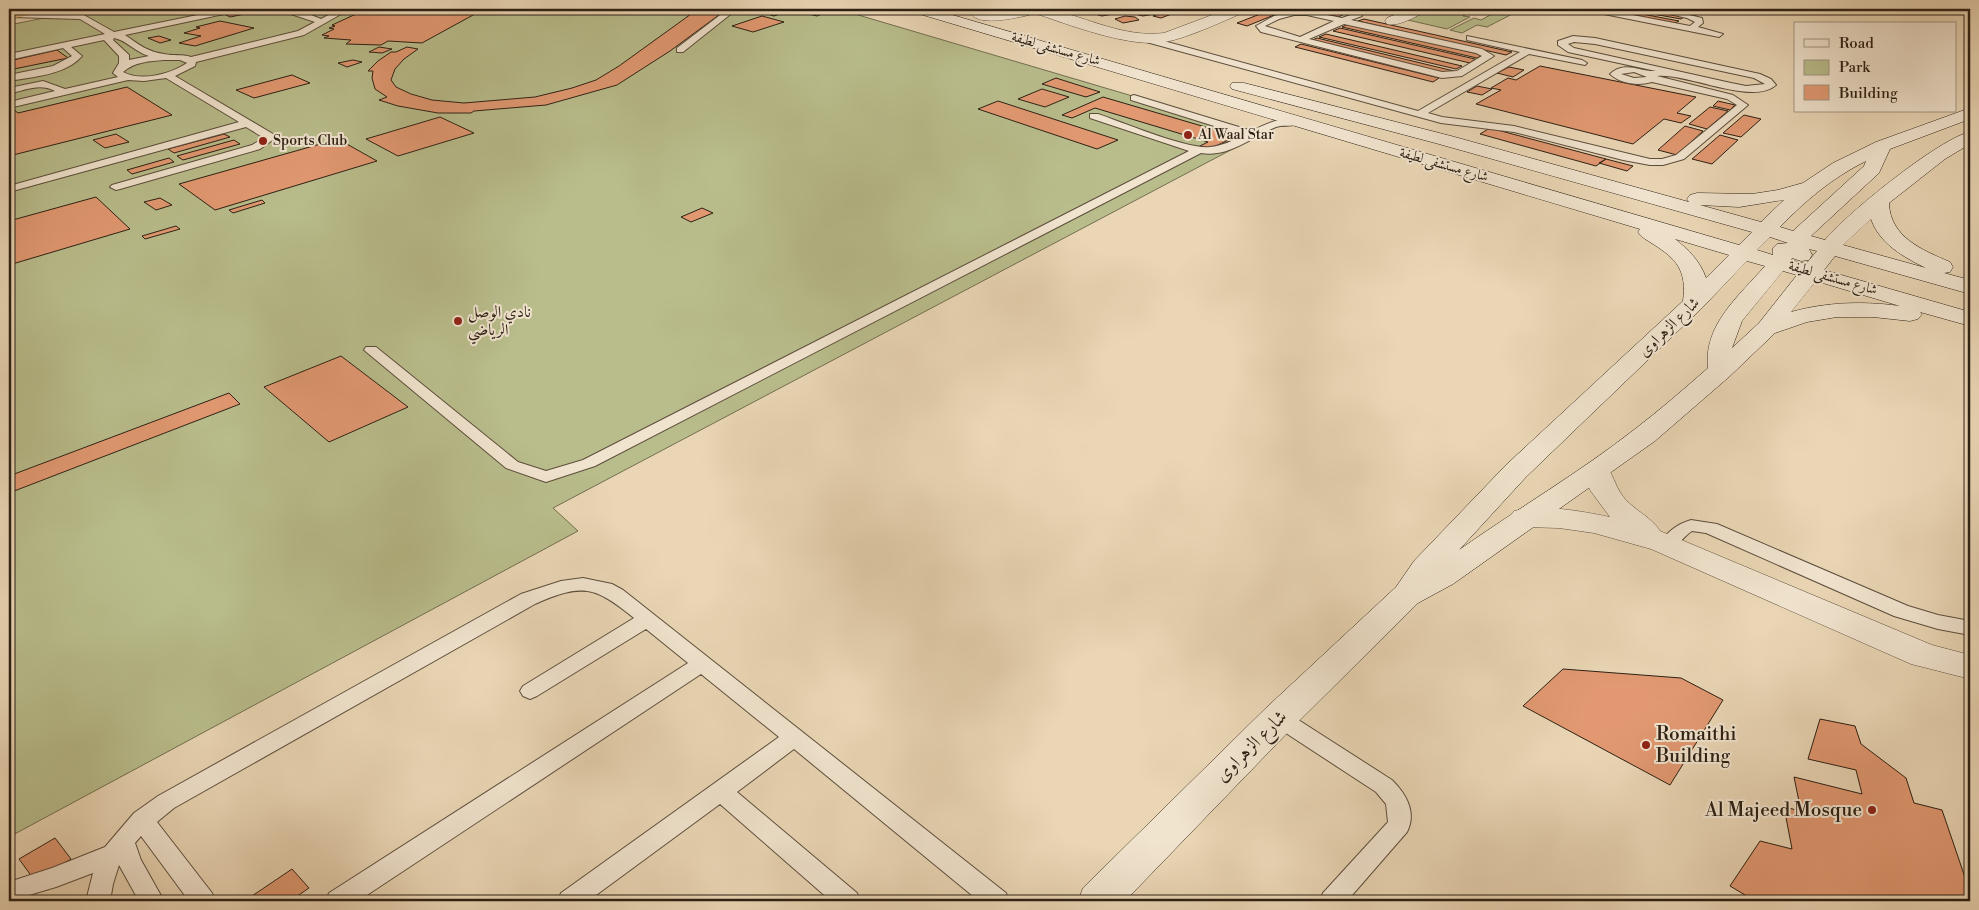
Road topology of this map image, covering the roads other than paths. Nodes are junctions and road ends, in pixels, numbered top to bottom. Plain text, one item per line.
1 (41, 9) edge
2 (238, 9) edge
3 (346, 9) edge
4 (733, 9) edge
5 (918, 9) edge
6 (957, 9) edge
7 (1240, 9) edge
8 (1420, 9) edge
9 (1589, 9) edge
10 (1652, 9) edge
11 (1345, 10) dead end
12 (315, 11) dead end
13 (296, 12) edge
14 (1029, 13) edge
15 (10, 15) edge
16 (1388, 20) joint
17 (1343, 21) junction
18 (322, 22) junction
19 (118, 24) dead end
20 (1409, 25) dead end
21 (99, 28) junction
22 (1691, 29) junction
23 (81, 31) dead end
24 (1719, 34) dead end
25 (112, 35) junction
26 (1462, 37) dead end
27 (1142, 38) junction
28 (1306, 41) junction
29 (64, 46) junction
30 (680, 50) dead end
31 (1528, 51) junction
32 (9, 57) edge
33 (164, 57) junction
34 (1617, 59) junction
35 (191, 60) junction
36 (1588, 64) dead end
37 (1164, 66) dead end
38 (1632, 70) junction
39 (1675, 72) junction
40 (123, 73) junction
41 (167, 75) junction
42 (1651, 77) junction
43 (9, 78) edge
44 (1222, 81) dead end
45 (9, 91) edge
46 (63, 92) junction
47 (1134, 98) dead end
48 (9, 105) edge
49 (1970, 113) edge
50 (1420, 114) junction
51 (1094, 116) dead end
52 (1274, 119) junction
53 (248, 124) junction
54 (1253, 134) junction
55 (1970, 136) edge
56 (1350, 138) junction
57 (1882, 146) junction
58 (1199, 150) junction
59 (1561, 172) junction
60 (1811, 186) junction
61 (116, 187) dead end
62 (9, 189) edge
63 (1879, 202) junction
64 (1578, 204) junction
65 (1754, 241) junction
66 (1801, 253) junction
67 (1970, 278) edge
68 (1970, 287) edge
69 (1970, 300) edge
70 (1694, 303) junction
71 (1970, 319) edge
72 (1970, 327) edge
73 (1767, 328) junction
74 (371, 350) dead end
75 (1721, 370) junction
76 (1596, 471) junction
77 (1524, 518) junction
78 (1665, 543) junction
79 (1407, 596) junction
80 (647, 619) junction
81 (1970, 628) edge
82 (1923, 654) junction
83 (701, 664) junction
84 (1970, 667) edge
85 (1970, 688) edge
86 (530, 692) dead end
87 (1279, 718) junction
88 (794, 738) junction
89 (721, 791) junction
90 (142, 820) junction
91 (118, 847) junction
92 (9, 892) edge
93 (1102, 900) edge
94 (98, 901) edge
95 (152, 901) edge
96 (203, 901) edge
97 (338, 901) edge
98 (570, 901) edge
99 (848, 901) edge
100 (997, 901) edge
101 (1332, 901) edge

1 - 15 highway
2 - 25 lane
3 - 18 lane
4 - 30 lane
5 - 52 main road, شارع مستشفى لطيفة
6 - 14 main road, شارع مستشفى لطيفة
7 - 27 main road
8 - 16 main road
9 - 22 lane
10 - 22 lane
11 - 17 lane
12 - 13 lane
13 - 18 lane
14 - 27 main road
14 - 37 main road, شارع مستشفى لطيفة
15 - 21 lane
16 - 20 lane
17 - 28 lane
17 - 28 lane
17 - 28 lane
18 - 35 lane
19 - 21 lane
21 - 23 lane
21 - 25 lane
22 - 24 lane
25 - 29 lane
25 - 33 lane
25 - 40 lane
26 - 31 lane
27 - 50 lane
29 - 32 lane
29 - 43 lane
31 - 36 lane
31 - 50 lane
33 - 35 lane
33 - 40 lane
34 - 38 lane
34 - 39 lane
34 - 39 lane
35 - 41 lane
38 - 42 lane
38 - 42 lane
39 - 42 lane
40 - 41 lane
40 - 46 lane
41 - 53 lane
42 - 50 lane
44 - 59 main road, شارع مستشفى لطيفة
45 - 46 lane
46 - 48 lane
47 - 54 lane
49 - 57 main road, شارع الزهراوى
51 - 58 lane
52 - 54 lane
52 - 56 main road, شارع مستشفى لطيفة
53 - 61 lane
53 - 62 lane
54 - 58 lane
55 - 63 main road, شارع الزهراوى
56 - 64 main road, شارع مستشفى لطيفة
56 - 65 main road
57 - 60 main road, شارع الزهراوى
57 - 66 main road
58 - 74 lane
59 - 60 main road
59 - 65 main road, شارع مستشفى لطيفة
60 - 65 main road, شارع الزهراوى
63 - 66 main road, شارع الزهراوى
63 - 67 main road
64 - 65 main road, شارع مستشفى لطيفة
64 - 70 main road
65 - 66 main road, شارع مستشفى لطيفة
65 - 66 main road
65 - 70 main road, شارع الزهراوى
66 - 68 main road, شارع مستشفى لطيفة
66 - 69 main road
66 - 71 main road, شارع مستشفى لطيفة
66 - 73 main road, شارع الزهراوى
66 - 75 main road
70 - 79 main road, شارع الزهراوى
72 - 73 main road
73 - 75 main road, شارع الزهراوى
75 - 76 main road, شارع الزهراوى
76 - 77 main road, شارع الزهراوى
76 - 78 main road
77 - 78 main road
77 - 79 main road, شارع الزهراوى
78 - 81 lane
78 - 82 main road
79 - 87 main road, شارع الزهراوى
80 - 83 lane
80 - 86 lane
80 - 90 lane
82 - 84 main road
82 - 85 main road
83 - 88 lane
83 - 97 lane
87 - 93 main road, شارع الزهراوى
87 - 101 lane
88 - 89 lane
88 - 100 lane
89 - 98 lane
89 - 99 lane
90 - 91 lane
90 - 96 lane
91 - 92 lane
91 - 94 lane
91 - 95 lane

